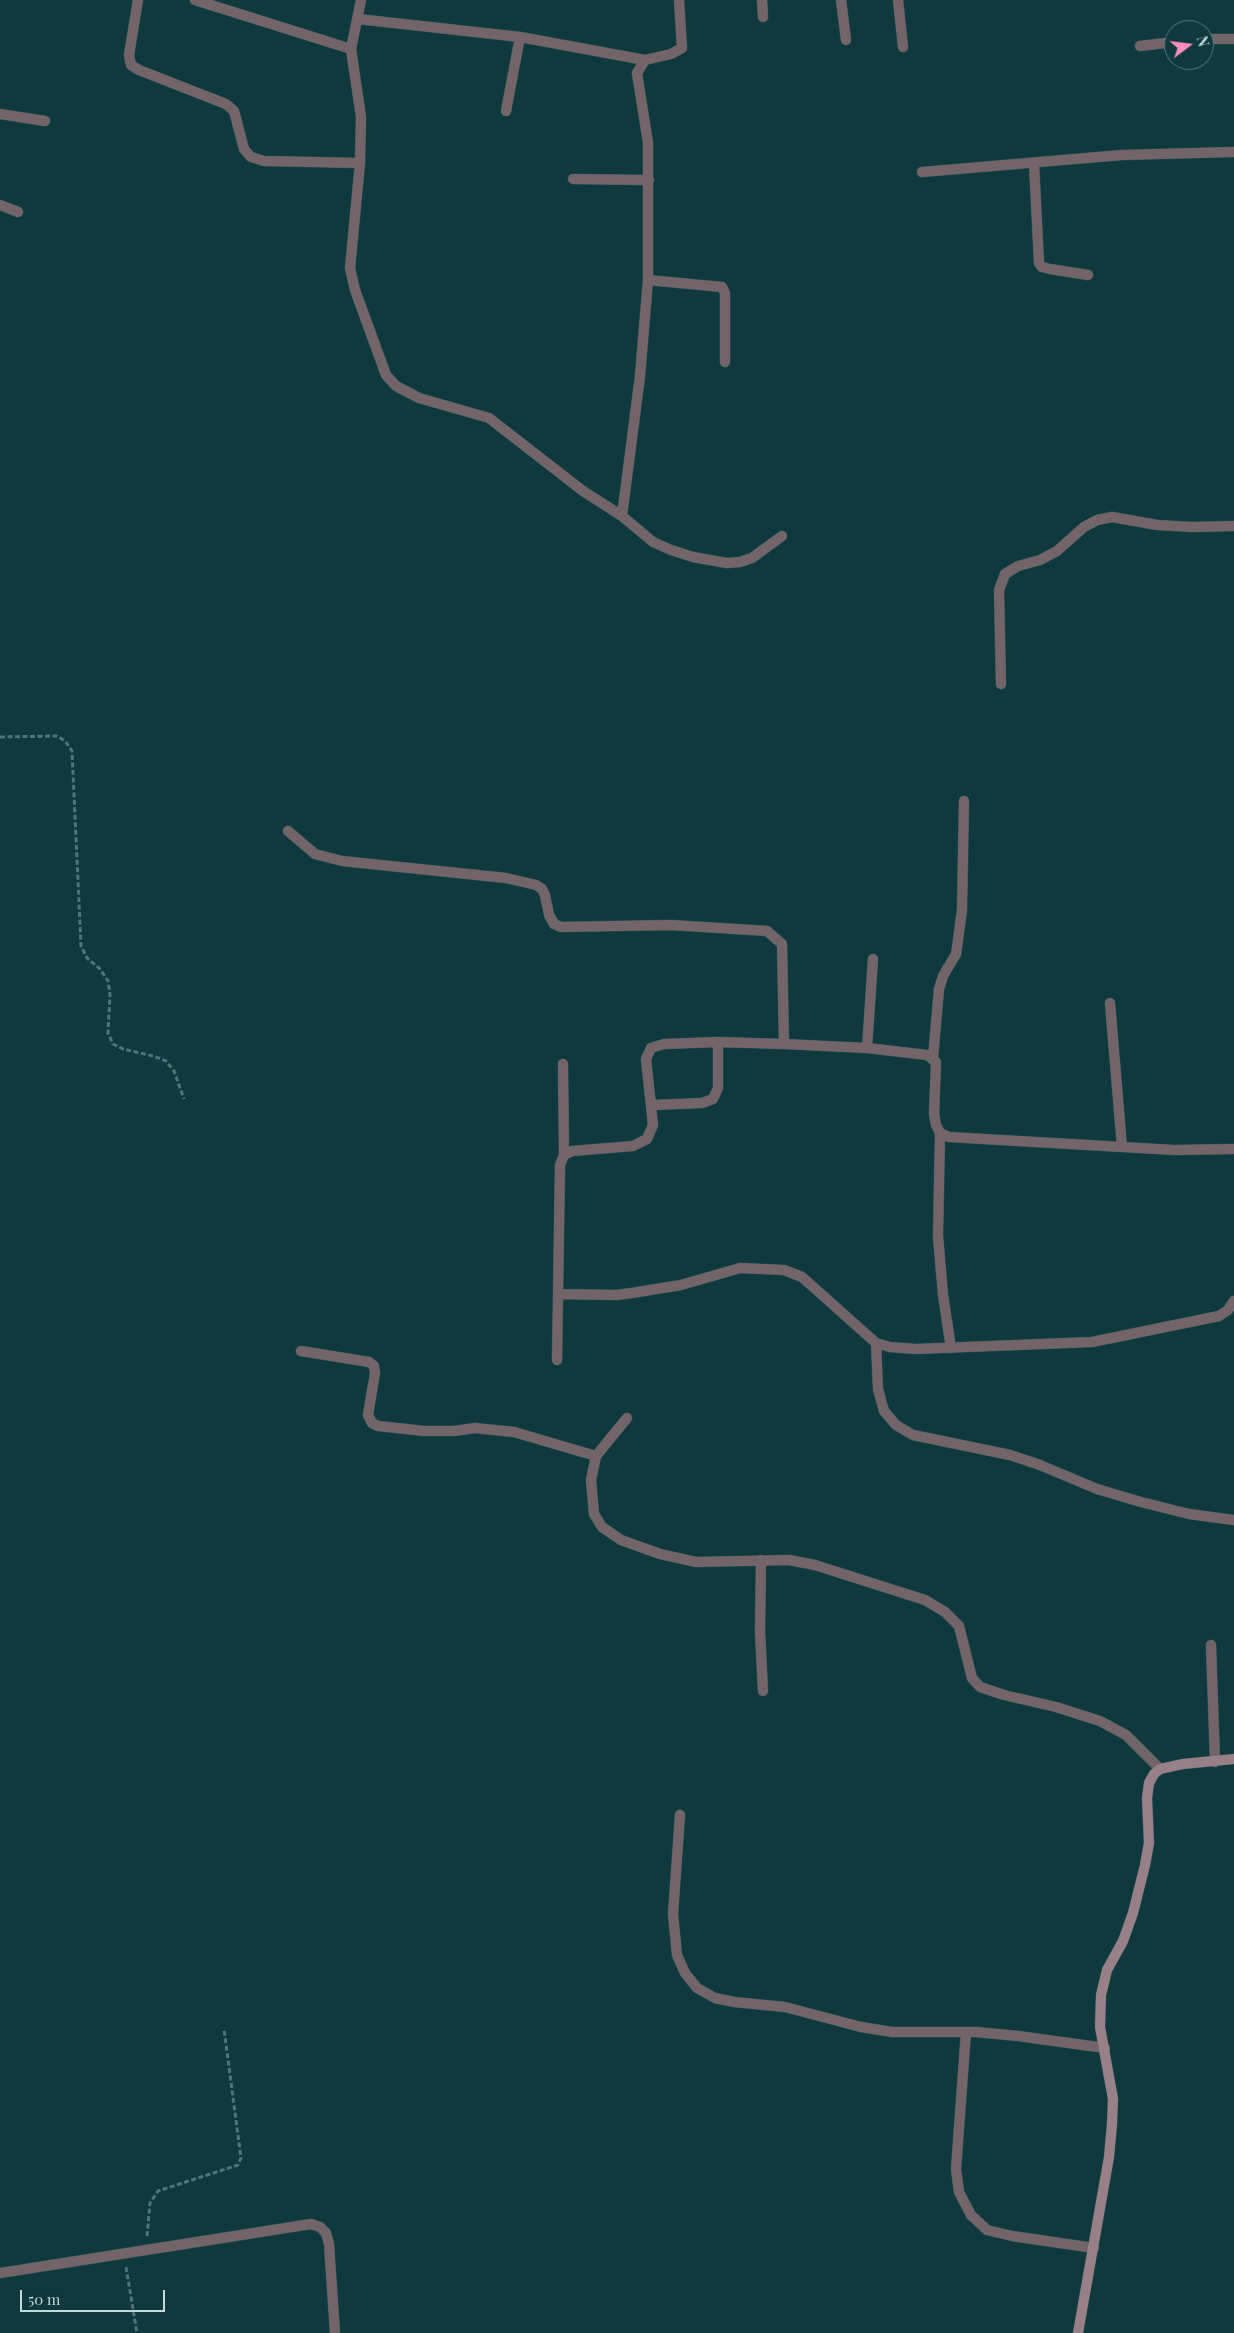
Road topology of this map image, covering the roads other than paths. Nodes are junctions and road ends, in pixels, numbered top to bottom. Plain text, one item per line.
1 (138, 0) edge
2 (195, 0) edge
3 (362, 0) edge
4 (679, 0) edge
5 (762, 0) edge
6 (841, 0) edge
7 (898, 0) edge
8 (763, 16) dead end
9 (358, 19) junction
10 (520, 37) junction
11 (1214, 39) edge
12 (1234, 39) edge
13 (846, 40) dead end
14 (1164, 43) edge
15 (1140, 46) dead end
16 (903, 47) dead end
17 (351, 48) junction
18 (645, 60) junction
19 (506, 111) dead end
20 (0, 114) edge
21 (45, 121) dead end
22 (1234, 152) edge
23 (360, 163) junction
24 (1034, 163) junction
25 (922, 172) dead end
26 (573, 179) dead end
27 (649, 180) junction
28 (0, 205) edge
29 (18, 212) dead end
30 (1088, 275) dead end
31 (648, 280) junction
32 (725, 362) dead end
33 (622, 516) junction
34 (1234, 526) edge
35 (782, 536) dead end
36 (1001, 684) dead end
37 (964, 801) dead end
38 (288, 830) dead end
39 (873, 959) dead end
40 (1110, 1003) dead end
41 (718, 1042) junction
42 (784, 1044) junction
43 (867, 1048) junction
44 (933, 1058) junction
45 (563, 1064) dead end
46 (652, 1105) junction
47 (940, 1133) junction
48 (1122, 1147) junction
49 (1234, 1149) edge
50 (564, 1155) junction
51 (558, 1294) junction
52 (1234, 1301) edge
53 (876, 1343) junction
54 (951, 1348) junction
55 (301, 1351) dead end
56 (557, 1360) dead end
57 (627, 1418) dead end
58 (596, 1456) junction
59 (1234, 1520) edge
60 (761, 1560) junction
61 (1211, 1645) dead end
62 (763, 1691) dead end
63 (1234, 1759) edge
64 (1215, 1762) junction
65 (1160, 1769) junction
66 (680, 1815) dead end
67 (966, 2032) junction
68 (1104, 2048) junction
69 (1094, 2248) junction
70 (0, 2273) edge
71 (334, 2333) edge
72 (1078, 2333) edge

1 - 23 street
2 - 17 street
3 - 9 street
4 - 18 street
5 - 8 street
6 - 13 street
7 - 16 street
9 - 10 street
9 - 17 street
10 - 18 street
10 - 19 street
11 - 12 street
14 - 15 street
17 - 23 street
18 - 27 street
20 - 21 street
22 - 24 street
23 - 33 street
24 - 25 street
24 - 30 street
26 - 27 street
27 - 31 street
28 - 29 street
31 - 32 street
31 - 33 street
33 - 35 street
34 - 36 street
37 - 44 street
38 - 42 street
39 - 43 street
40 - 48 street
41 - 42 street
41 - 46 street
41 - 46 street
42 - 43 street
43 - 44 street
44 - 47 street
45 - 50 street
46 - 50 street
47 - 48 street
47 - 54 street
48 - 49 street
50 - 51 street
51 - 53 street
51 - 56 street
52 - 54 street
53 - 54 street
53 - 59 street
55 - 58 street
57 - 58 street
58 - 60 street
60 - 62 street
60 - 65 street
61 - 64 street
63 - 64 street
64 - 65 street
65 - 68 street
66 - 67 street
67 - 68 street
67 - 69 street
68 - 69 street
69 - 72 street
70 - 71 street

